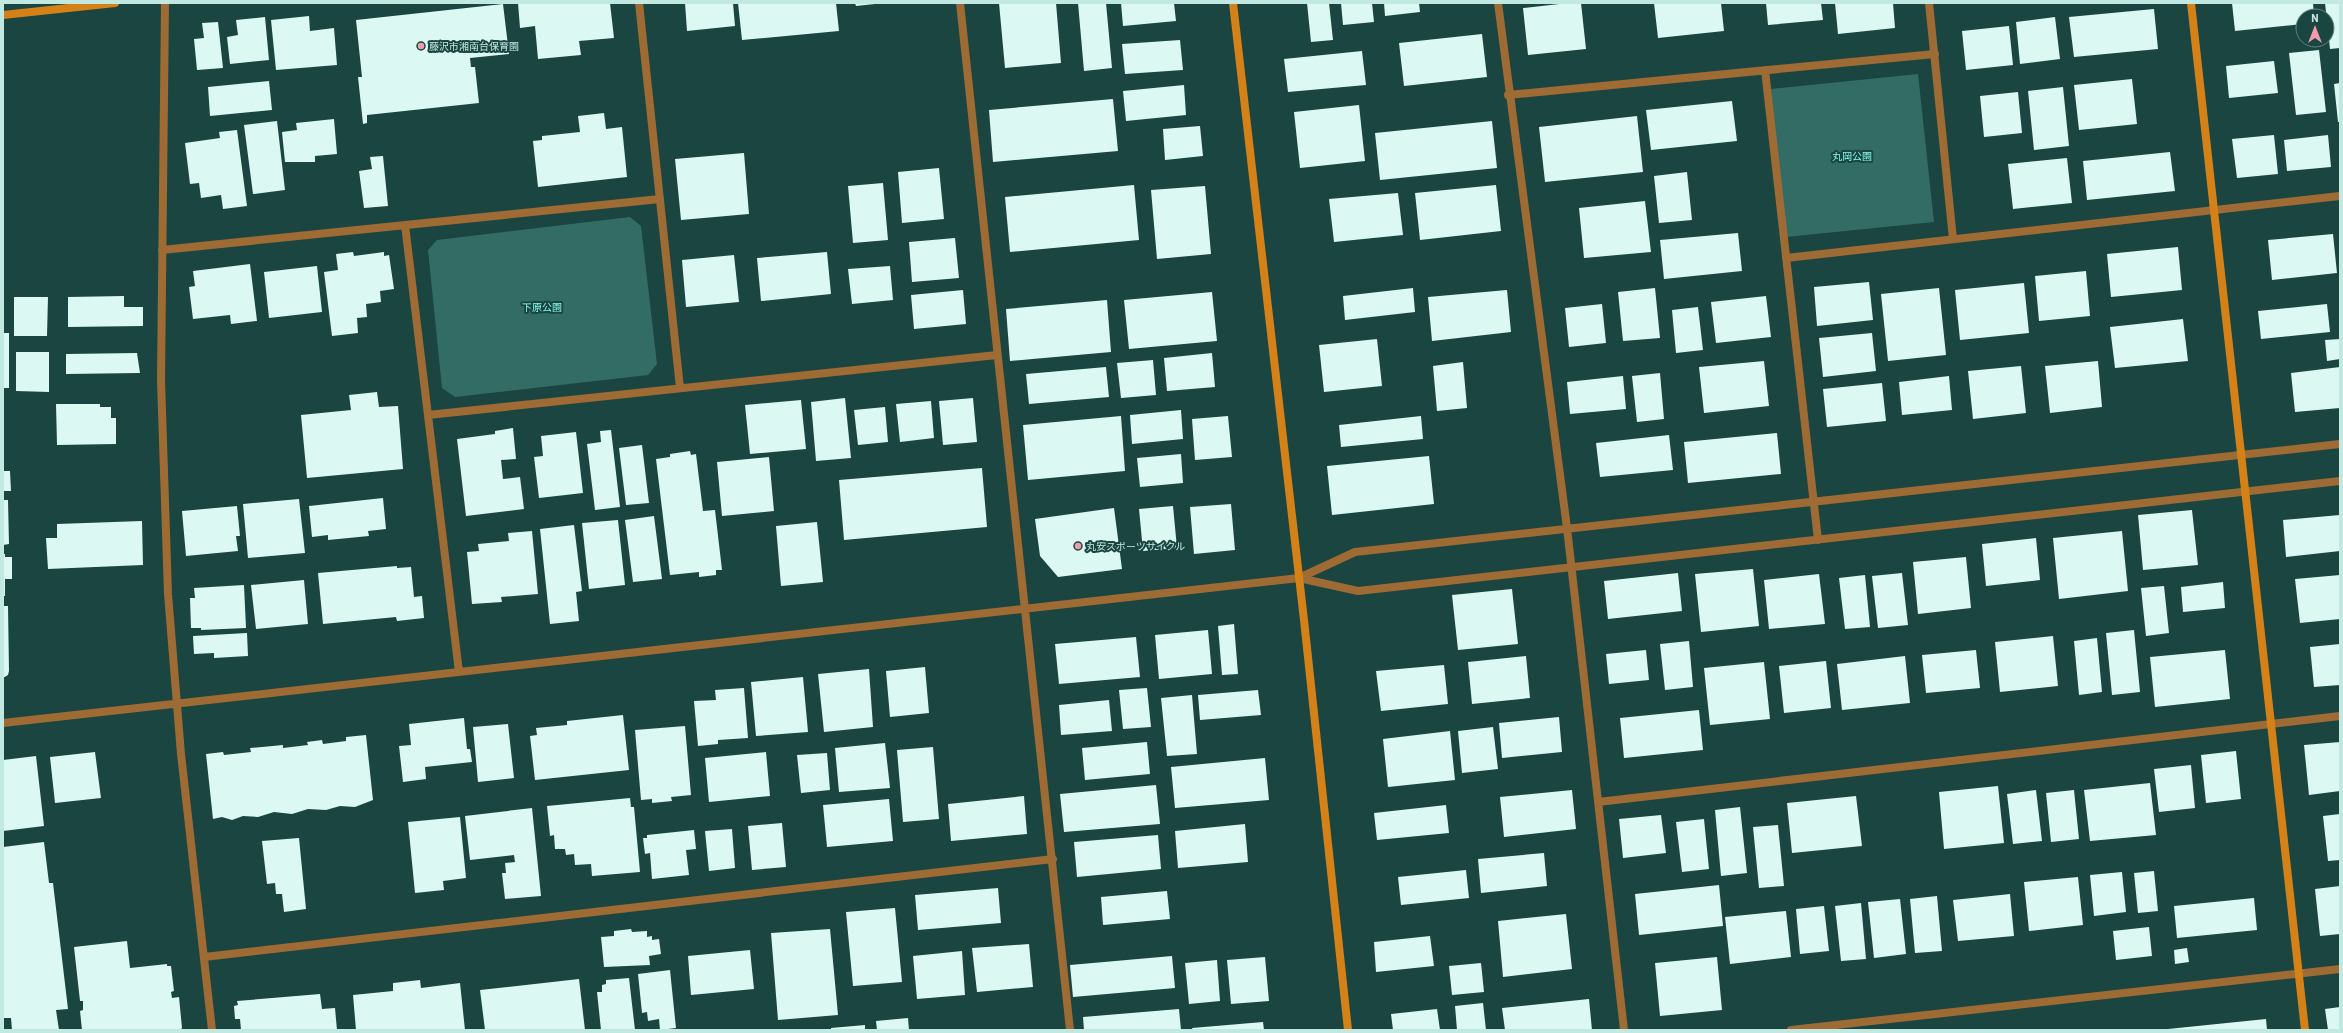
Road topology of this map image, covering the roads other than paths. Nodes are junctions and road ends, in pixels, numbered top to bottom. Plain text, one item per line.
1 (115, 3) edge
2 (165, 3) edge
3 (639, 3) edge
4 (960, 3) edge
5 (1233, 3) edge
6 (1498, 3) edge
7 (1929, 3) edge
8 (2191, 3) edge
9 (3, 15) edge
10 (1935, 54) junction
11 (1765, 70) junction
12 (1508, 95) junction
13 (2340, 196) edge
14 (660, 199) junction
15 (2215, 210) junction
16 (405, 225) junction
17 (1953, 238) junction
18 (162, 250) junction
19 (1786, 258) junction
20 (998, 354) junction
21 (680, 388) junction
22 (428, 415) junction
23 (2340, 444) edge
24 (2241, 454) junction
25 (2340, 481) edge
26 (2245, 492) junction
27 (1814, 501) junction
28 (1567, 528) junction
29 (1818, 540) junction
30 (1572, 567) junction
31 (1299, 578) junction
32 (1026, 609) junction
33 (458, 672) junction
34 (176, 704) junction
35 (2340, 716) edge
36 (3, 723) edge
37 (2270, 723) junction
38 (1598, 802) junction
39 (1053, 860) junction
40 (204, 958) junction
41 (2340, 969) edge
42 (2299, 974) junction
43 (212, 1030) edge
44 (1070, 1030) edge
45 (1348, 1030) edge
46 (1624, 1030) edge
47 (1791, 1030) edge
48 (2305, 1030) edge

1 - 9 street
2 - 18 street
3 - 14 street
4 - 20 street
5 - 31 street
6 - 12 street
7 - 10 street
8 - 15 street
10 - 11 street
10 - 17 street
11 - 12 street
11 - 19 street
12 - 28 street
13 - 15 street
14 - 16 street
14 - 21 street
15 - 17 street
15 - 24 street
16 - 18 street
16 - 22 street
17 - 19 street
18 - 34 street
19 - 27 street
20 - 21 street
20 - 32 street
21 - 22 street
22 - 33 street
23 - 24 street
24 - 26 street
24 - 27 street
25 - 26 street
26 - 29 street
26 - 37 street
27 - 28 street
27 - 29 street
28 - 30 street
28 - 31 street
29 - 30 street
30 - 31 street
30 - 38 street
31 - 32 street
31 - 45 street
32 - 33 street
32 - 39 street
33 - 34 street
34 - 36 street
34 - 40 street
35 - 37 street
37 - 38 street
37 - 42 street
38 - 46 street
39 - 40 street
39 - 44 street
40 - 43 street
41 - 42 street
42 - 47 street
42 - 48 street

